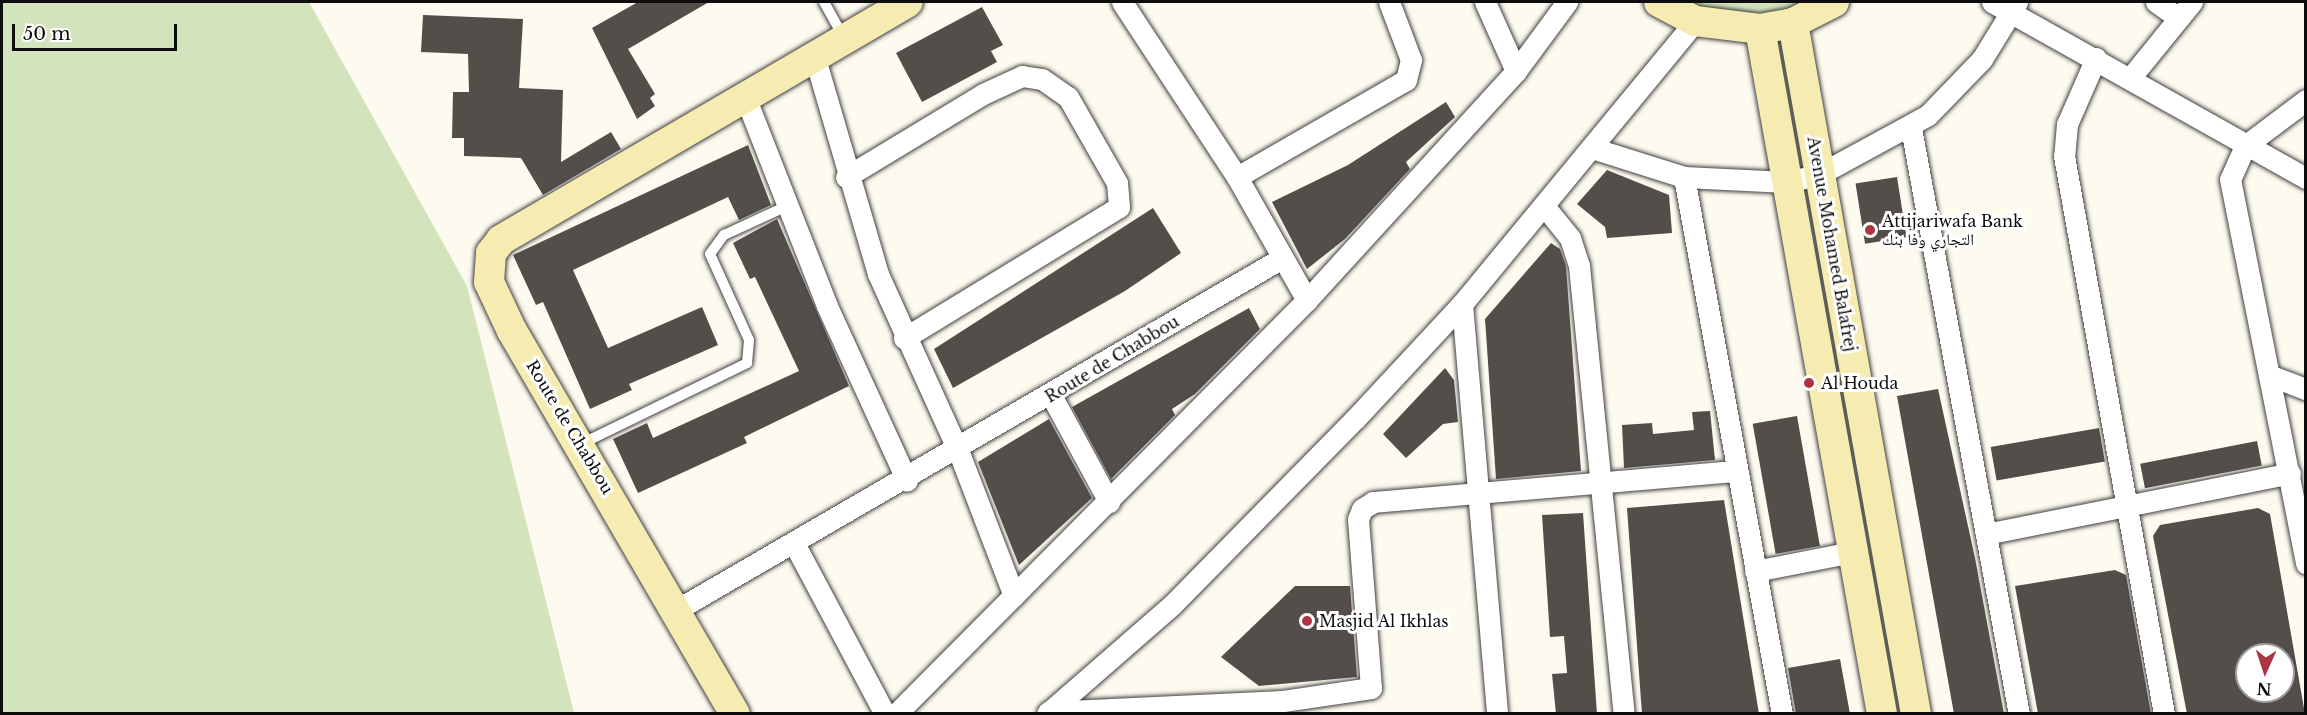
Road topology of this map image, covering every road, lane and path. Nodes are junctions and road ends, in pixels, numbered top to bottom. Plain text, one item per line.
1 (824, 2) edge
2 (908, 2) edge
3 (1122, 2) edge
4 (1389, 2) edge
5 (1485, 2) edge
6 (1568, 2) edge
7 (1659, 2) edge
8 (1834, 2) edge
9 (1992, 2) edge
10 (2156, 2) edge
11 (2014, 7) edge
12 (2185, 10) edge
13 (1695, 21) junction
14 (1793, 23) junction
15 (1760, 29) junction
16 (844, 38) junction
17 (814, 55) junction
18 (2096, 58) junction
19 (1516, 71) junction
20 (2131, 77) junction
21 (744, 94) junction
22 (2306, 100) edge
23 (1911, 128) junction
24 (2245, 146) junction
25 (1592, 148) junction
26 (1818, 176) junction
27 (846, 177) junction
28 (1236, 177) junction
29 (1684, 177) junction
30 (2306, 178) edge
31 (1787, 182) junction
32 (787, 206) junction
33 (1545, 207) junction
34 (1282, 258) junction
35 (1307, 300) junction
36 (1462, 304) junction
37 (904, 338) junction
38 (2269, 375) junction
39 (2306, 389) edge
40 (1051, 395) junction
41 (580, 444) junction
42 (958, 450) junction
43 (1736, 471) junction
44 (2290, 473) junction
45 (907, 481) junction
46 (1598, 483) junction
47 (1479, 495) junction
48 (2127, 501) junction
49 (1109, 502) junction
50 (1986, 534) junction
51 (795, 545) junction
52 (1853, 552) junction
53 (2306, 564) edge
54 (1755, 571) junction
55 (1014, 596) junction
56 (678, 609) junction
57 (1284, 707) edge
58 (1047, 713) edge
59 (735, 714) edge
60 (885, 714) edge
61 (896, 714) edge
62 (1497, 714) edge
63 (1624, 714) edge
64 (1782, 714) edge
65 (1882, 714) edge
66 (1916, 714) edge
67 (2019, 714) edge
68 (2164, 714) edge

1 - 16 lane
2 - 16 street
3 - 28 street
4 - 28 street
5 - 19 street
6 - 19 street
7 - 13 street
8 - 14 street
9 - 11 street
10 - 12 street
11 - 18 street
11 - 23 street
12 - 20 street
13 - 15 street
13 - 25 street
14 - 15 street
14 - 26 street, Avenue Mohamed Balafrej
15 - 31 street, Avenue Mohamed Balafrej
16 - 17 street
17 - 21 street
17 - 27 street
18 - 20 street
18 - 48 street
19 - 35 street
20 - 24 street
21 - 32 street
21 - 41 street, Route de Chabbou
22 - 24 street
23 - 26 street
23 - 50 street
24 - 30 street
24 - 38 street
25 - 29 street
25 - 33 street
26 - 31 street
26 - 66 street, Avenue Mohamed Balafrej
27 - 37 street
27 - 37 street
28 - 34 street
29 - 31 street
29 - 43 street
31 - 52 street, Avenue Mohamed Balafrej
32 - 41 lane
32 - 45 street
33 - 36 street
33 - 46 street
34 - 35 street
34 - 40 street, Route de Chabbou
35 - 49 street
36 - 47 street
36 - 58 street
37 - 42 street
38 - 39 street
38 - 44 street
40 - 42 street, Route de Chabbou
40 - 49 street
41 - 56 street, Route de Chabbou
42 - 45 street, Route de Chabbou
42 - 55 street
43 - 46 street
43 - 54 street
44 - 48 street
44 - 53 street
45 - 51 street, Route de Chabbou
46 - 47 street
46 - 63 street
47 - 57 street
47 - 62 street
48 - 50 street
48 - 68 street
49 - 55 street
50 - 67 street
51 - 56 street, Route de Chabbou
51 - 60 street
52 - 54 street
52 - 65 street, Avenue Mohamed Balafrej
54 - 64 street
55 - 61 street
56 - 59 street, Route de Chabbou
57 - 58 street

